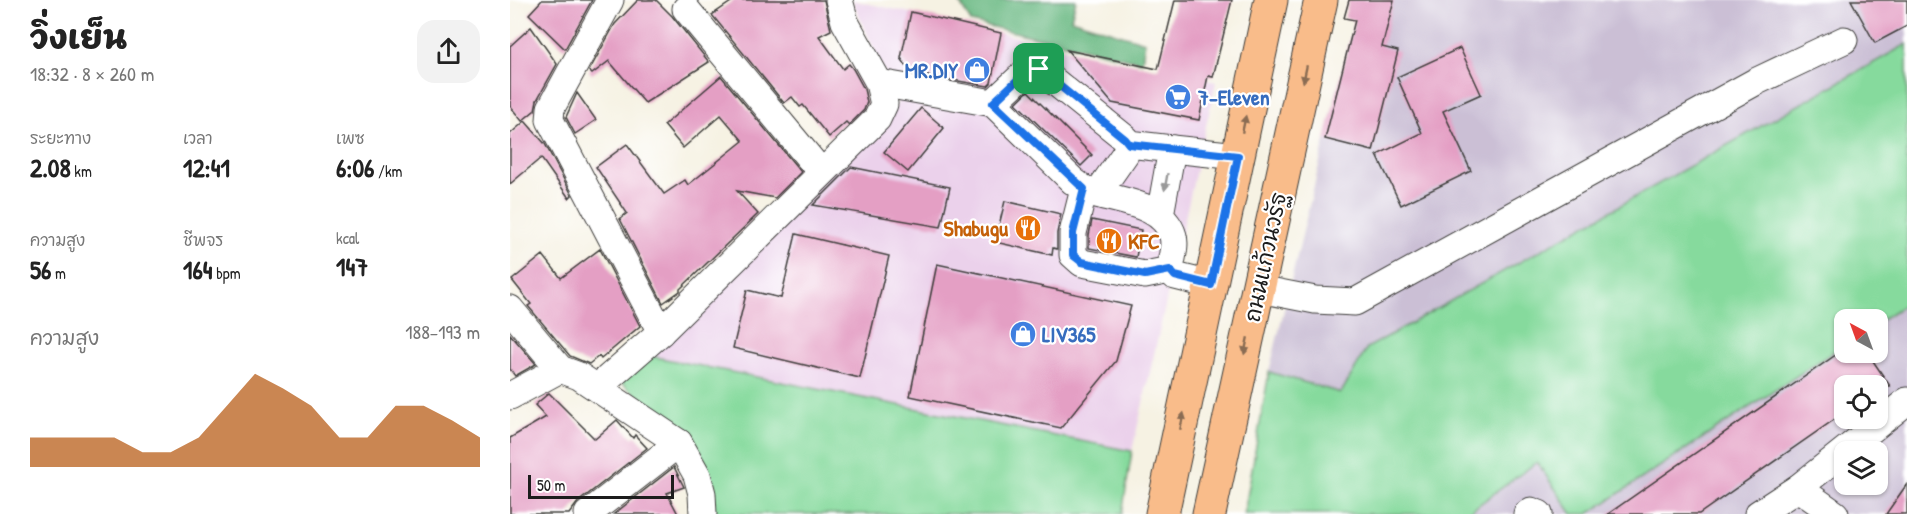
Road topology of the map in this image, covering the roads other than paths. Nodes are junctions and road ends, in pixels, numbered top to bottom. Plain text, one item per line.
1 (610, 0) edge
2 (839, 0) edge
3 (1271, 0) edge
4 (1321, 0) edge
5 (686, 9) dead end
6 (1844, 40) dead end
7 (879, 83) junction
8 (993, 103) junction
9 (1129, 144) junction
10 (1172, 149) junction
11 (1238, 156) junction
12 (821, 172) junction
13 (1090, 192) junction
14 (1160, 215) junction
15 (1170, 270) junction
16 (1211, 285) junction
17 (1259, 289) junction
18 (510, 309) edge
19 (661, 332) junction
20 (560, 369) junction
21 (598, 387) junction
22 (510, 396) edge
23 (1907, 401) edge
24 (679, 443) junction
25 (1798, 488) junction
26 (588, 514) edge
27 (703, 514) edge
28 (1162, 514) edge
29 (1209, 514) edge
30 (1527, 514) edge
31 (1539, 514) edge
32 (1758, 514) edge
33 (1835, 514) edge

1 - 19 street
2 - 7 street
11 -> 3 main road
4 -> 17 main road, ถนนแก้วนวรัฐ
5 - 12 street
6 - 17 street
7 - 8 street
7 - 12 street
8 - 9 street
8 - 13 street
9 - 10 street
9 - 13 street
10 - 11 street
10 -> 14 street
11 - 16 main road
12 - 19 street
13 - 14 street
13 - 15 street
14 - 15 street
15 - 16 street
16 - 17 main road
28 -> 16 main road
17 -> 29 main road, ถนนแก้วนวรัฐ
18 - 20 street
19 - 21 street
20 - 21 street
20 - 22 street
21 - 24 street
23 - 25 street
24 - 26 street
24 - 27 street
25 - 32 street
25 - 33 street
30 - 31 street

